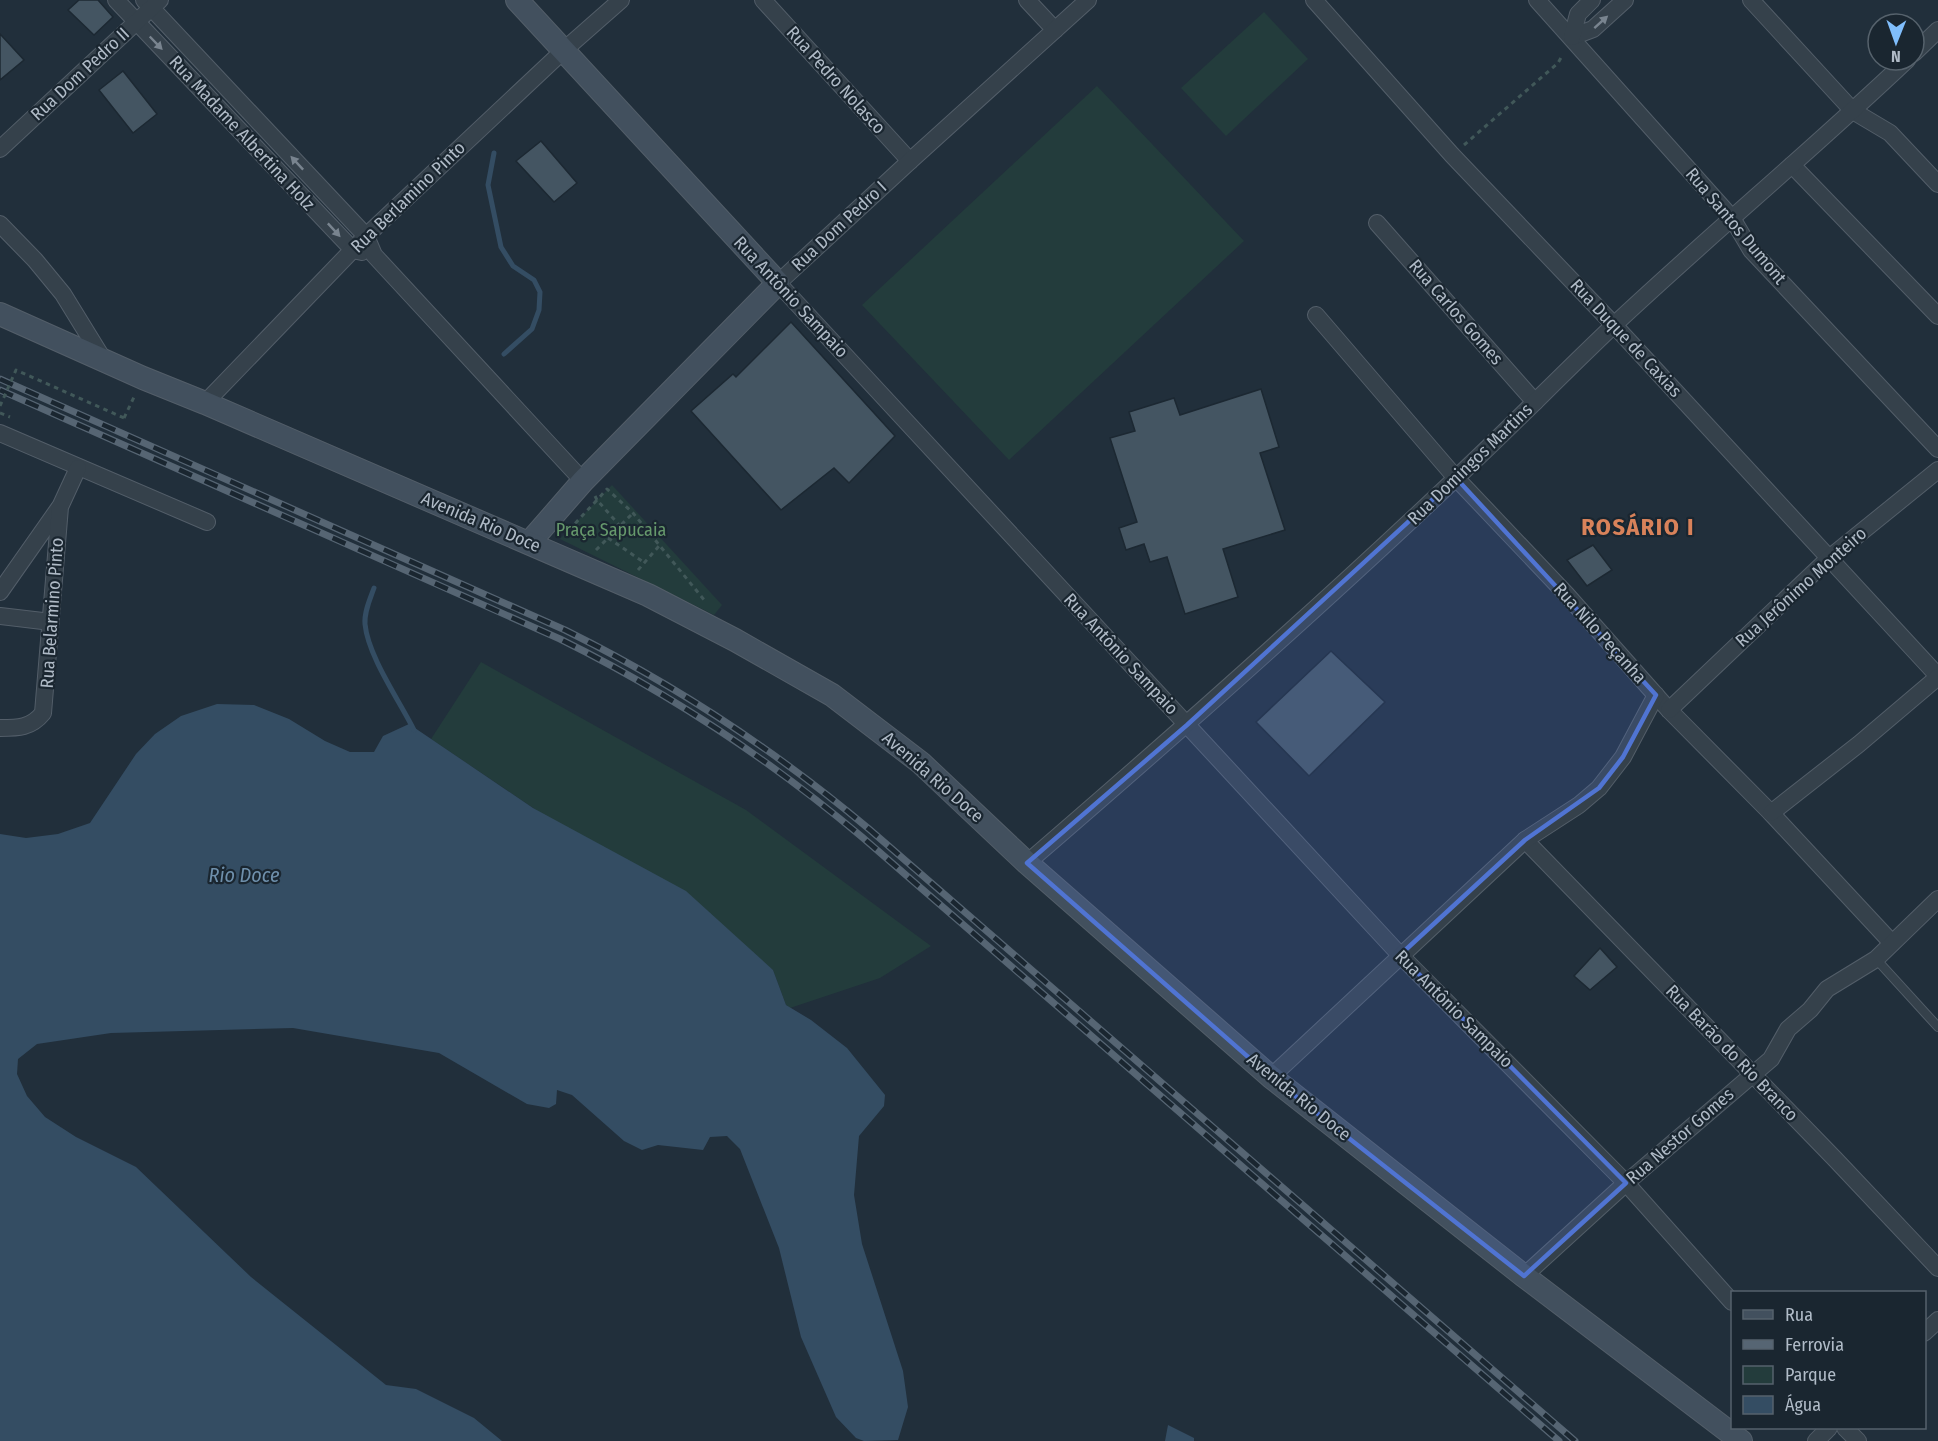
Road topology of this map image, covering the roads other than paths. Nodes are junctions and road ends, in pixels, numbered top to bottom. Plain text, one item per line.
1 (116, 0) edge
2 (517, 0) edge
3 (621, 0) edge
4 (763, 0) edge
5 (1026, 0) edge
6 (1088, 0) edge
7 (1314, 0) edge
8 (1537, 0) edge
9 (1592, 0) edge
10 (1625, 0) edge
11 (1750, 0) edge
12 (152, 3) edge
13 (137, 22) junction
14 (1055, 30) junction
15 (1938, 30) edge
16 (1572, 37) junction
17 (1926, 42) edge
18 (563, 51) junction
19 (1894, 72) edge
20 (1853, 111) junction
21 (0, 149) edge
22 (910, 161) junction
23 (1792, 165) junction
24 (1938, 184) edge
25 (1732, 218) junction
26 (1377, 223) dead end
27 (0, 224) edge
28 (366, 236) junction
29 (353, 250) junction
30 (374, 255) junction
31 (778, 283) junction
32 (0, 314) edge
33 (1316, 315) dead end
34 (1938, 316) edge
35 (1614, 325) junction
36 (103, 359) junction
37 (1535, 402) junction
38 (205, 403) junction
39 (0, 433) edge
40 (1938, 449) edge
41 (78, 468) junction
42 (1938, 470) edge
43 (1456, 478) junction
44 (583, 481) junction
45 (60, 507) junction
46 (207, 522) dead end
47 (529, 543) junction
48 (1828, 559) junction
49 (0, 592) edge
50 (0, 616) edge
51 (51, 622) junction
52 (1938, 676) edge
53 (1656, 695) junction
54 (1669, 710) junction
55 (1187, 725) junction
56 (0, 728) edge
57 (1772, 813) junction
58 (1525, 840) junction
59 (1027, 862) junction
60 (1938, 899) edge
61 (1892, 943) junction
62 (1400, 955) junction
63 (1876, 959) junction
64 (1938, 1027) edge
65 (1752, 1075) junction
66 (1271, 1077) junction
67 (1626, 1183) junction
68 (1938, 1268) edge
69 (1524, 1276) junction
70 (1731, 1301) edge
71 (1938, 1320) edge
72 (1926, 1331) edge
73 (1828, 1429) edge
74 (1846, 1429) edge
75 (1741, 1441) edge
76 (1816, 1441) edge
77 (1858, 1441) edge

1 - 13 street, Rua Madame Albertina Holz
2 - 18 street, Rua Antônio Sampaio
3 - 18 street, Rua Berlamino Pinto
4 - 22 street, Rua Pedro Nolasco
5 - 14 street
6 - 14 street, Rua Dom Pedro I
7 - 35 street, Rua Duque de Caxias
8 - 16 street, Rua Santos Dumont
9 - 16 street
16 -> 10 street
11 - 20 street
12 - 13 street, Rua Dom Pedro II
28 -> 12 street, Rua Madame Albertina Holz
13 - 21 street, Rua Dom Pedro II
13 -> 29 street, Rua Madame Albertina Holz
14 - 22 street, Rua Dom Pedro I
15 - 17 street
16 - 25 street, Rua Santos Dumont
18 - 28 street, Rua Berlamino Pinto
18 - 31 street, Rua Antônio Sampaio
19 - 20 street, Rua Domingos Martins
20 - 23 street, Rua Domingos Martins
20 - 24 street
22 - 31 street, Rua Dom Pedro I
23 - 25 street, Rua Domingos Martins
23 - 34 street
25 - 35 street, Rua Domingos Martins
25 - 40 street, Rua Santos Dumont
26 - 37 street, Rua Carlos Gomes
27 - 36 street
28 - 29 street, Rua Berlamino Pinto
28 - 30 street, Rua Madame Albertina Holz
29 - 30 street
29 - 38 street, Rua Berlamino Pinto
30 - 44 street, Rua Madame Albertina Holz
31 - 44 street, Rua Dom Pedro I
31 - 55 street, Rua Antônio Sampaio
32 - 36 street, Avenida Rio Doce
33 - 43 street, Rua Nilo Peçanha
35 - 37 street, Rua Domingos Martins
35 - 48 street, Rua Duque de Caxias
36 - 38 street, Avenida Rio Doce
37 - 43 street, Rua Domingos Martins
38 - 47 street, Avenida Rio Doce
39 - 41 street
41 - 45 street, Rua Belarmino Pinto
41 - 46 street
42 - 48 street, Rua Jerônimo Monteiro
43 - 53 street, Rua Nilo Peçanha
43 - 55 street, Rua Domingos Martins
44 - 47 street, Rua Dom Pedro I
45 - 49 street
45 - 51 street, Rua Belarmino Pinto
47 - 59 street, Avenida Rio Doce
48 - 52 street, Rua Duque de Caxias
48 - 54 street, Rua Jerônimo Monteiro
50 - 51 street
51 - 56 street, Rua Belarmino Pinto
52 - 57 street
53 - 54 street, Rua Nilo Peçanha
53 - 58 street
54 - 57 street, Rua Nilo Peçanha
55 - 59 street, Rua Domingos Martins
55 - 62 street, Rua Antônio Sampaio
57 - 61 street, Rua Nilo Peçanha
58 - 62 street
58 - 65 street, Rua Barão do Rio Branco
59 - 66 street, Avenida Rio Doce
60 - 61 street, Rua Nestor Gomes
61 - 63 street, Rua Nestor Gomes
62 - 66 street
62 - 67 street, Rua Antônio Sampaio
63 - 64 lane
63 - 65 street, Rua Nestor Gomes
65 - 67 street, Rua Nestor Gomes
65 - 68 street, Rua Barão do Rio Branco
66 - 69 street, Avenida Rio Doce
67 - 69 street, Rua Nestor Gomes
67 - 70 street, Rua Antônio Sampaio
69 - 75 street, Avenida Rio Doce
71 - 72 street
73 - 76 street
74 - 77 street

